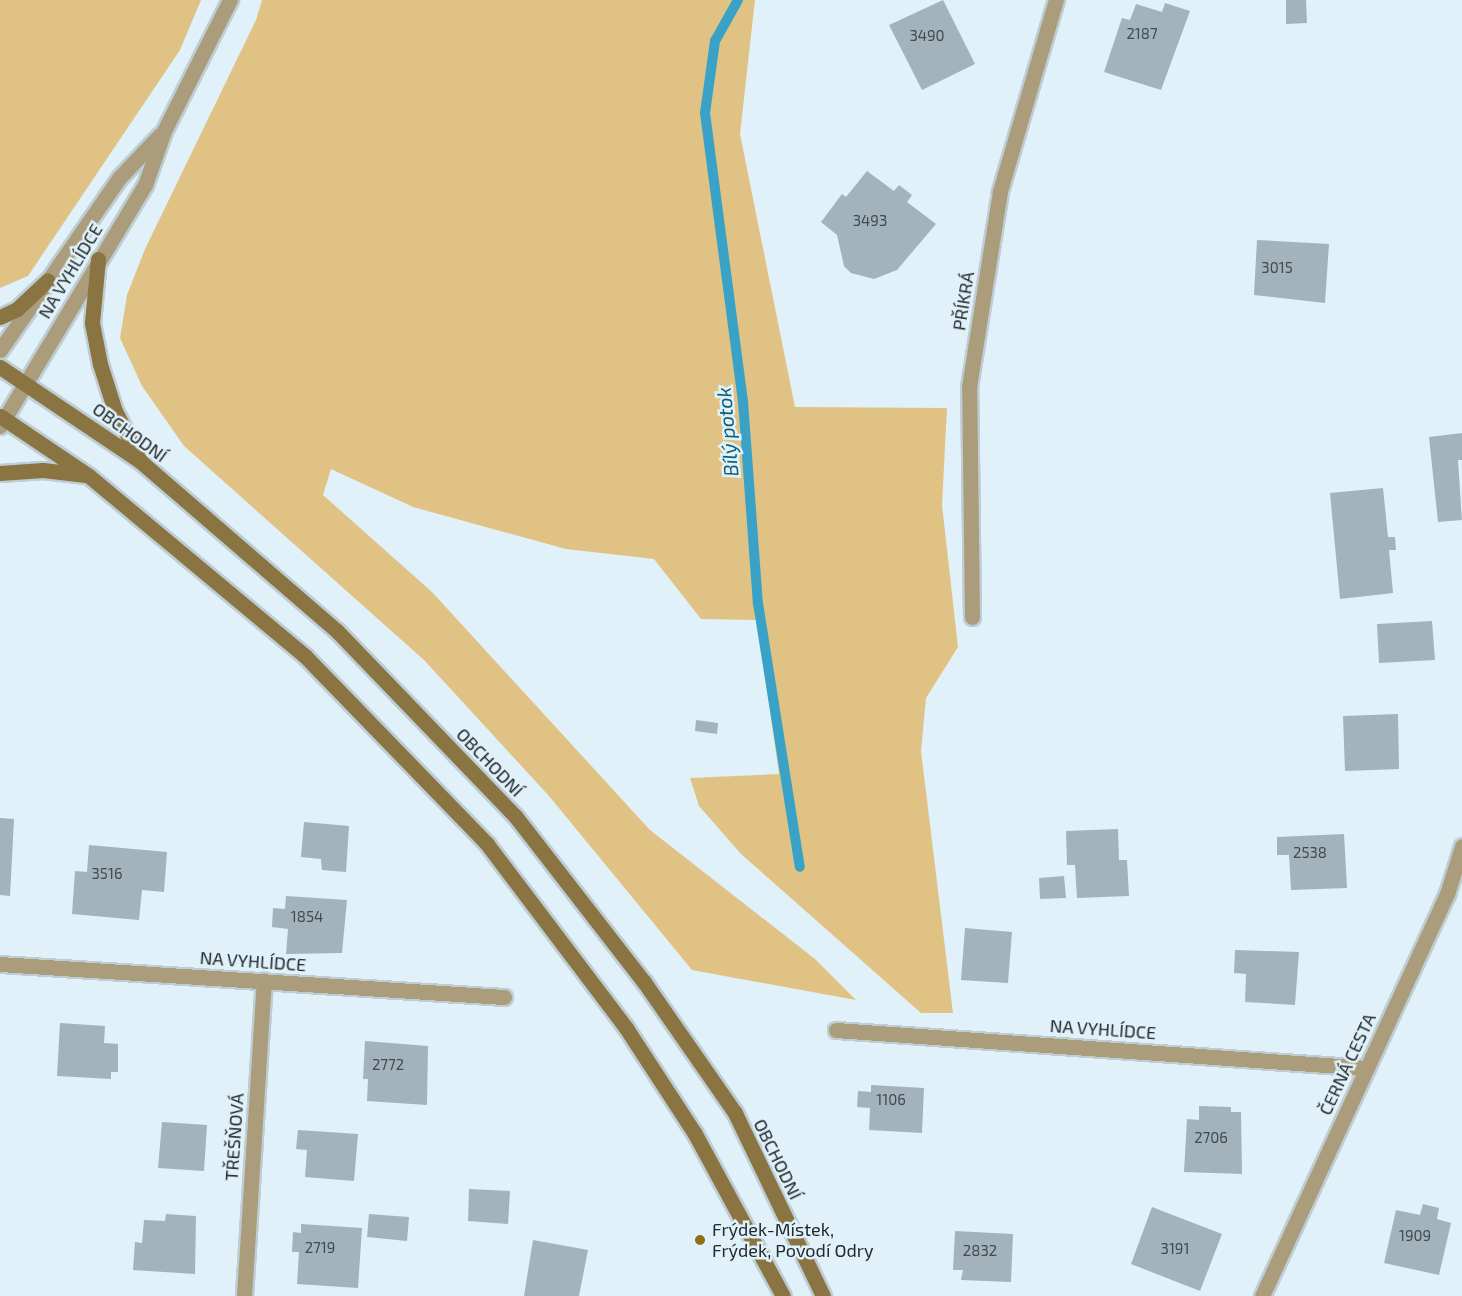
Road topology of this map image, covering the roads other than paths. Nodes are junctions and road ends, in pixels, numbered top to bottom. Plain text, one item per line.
1 (230, 0) edge
2 (1056, 0) edge
3 (164, 131) junction
4 (98, 260) junction
5 (48, 280) junction
6 (0, 317) edge
7 (0, 350) edge
8 (0, 367) edge
9 (27, 382) junction
10 (2, 420) edge
11 (140, 461) junction
12 (0, 473) edge
13 (89, 476) junction
14 (972, 617) dead end
15 (1462, 846) edge
16 (0, 964) edge
17 (264, 981) junction
18 (504, 997) dead end
19 (836, 1030) dead end
20 (1367, 1068) junction
21 (244, 1296) edge
22 (783, 1296) edge
23 (823, 1296) edge
24 (1262, 1296) edge

1 - 3 street, NA VYHLÍDCE
2 - 14 street, PŘÍKRÁ
3 - 4 street, NA VYHLÍDCE
3 - 5 street, NA VYHLÍDCE
4 - 9 street, NA VYHLÍDCE
4 - 11 main road
5 - 6 main road
5 - 7 street, NA VYHLÍDCE
8 - 9 main road, OBCHODNÍ
9 - 10 street, NA VYHLÍDCE
9 - 11 main road, OBCHODNÍ
10 - 13 main road
11 - 23 main road, OBCHODNÍ
12 - 13 main road
13 - 22 main road
15 - 20 street, ČERNÁ CESTA
16 - 17 street, NA VYHLÍDCE
17 - 18 street, NA VYHLÍDCE
17 - 21 street, TŘEŠŇOVÁ
19 - 20 street, NA VYHLÍDCE
20 - 24 street, ČERNÁ CESTA

